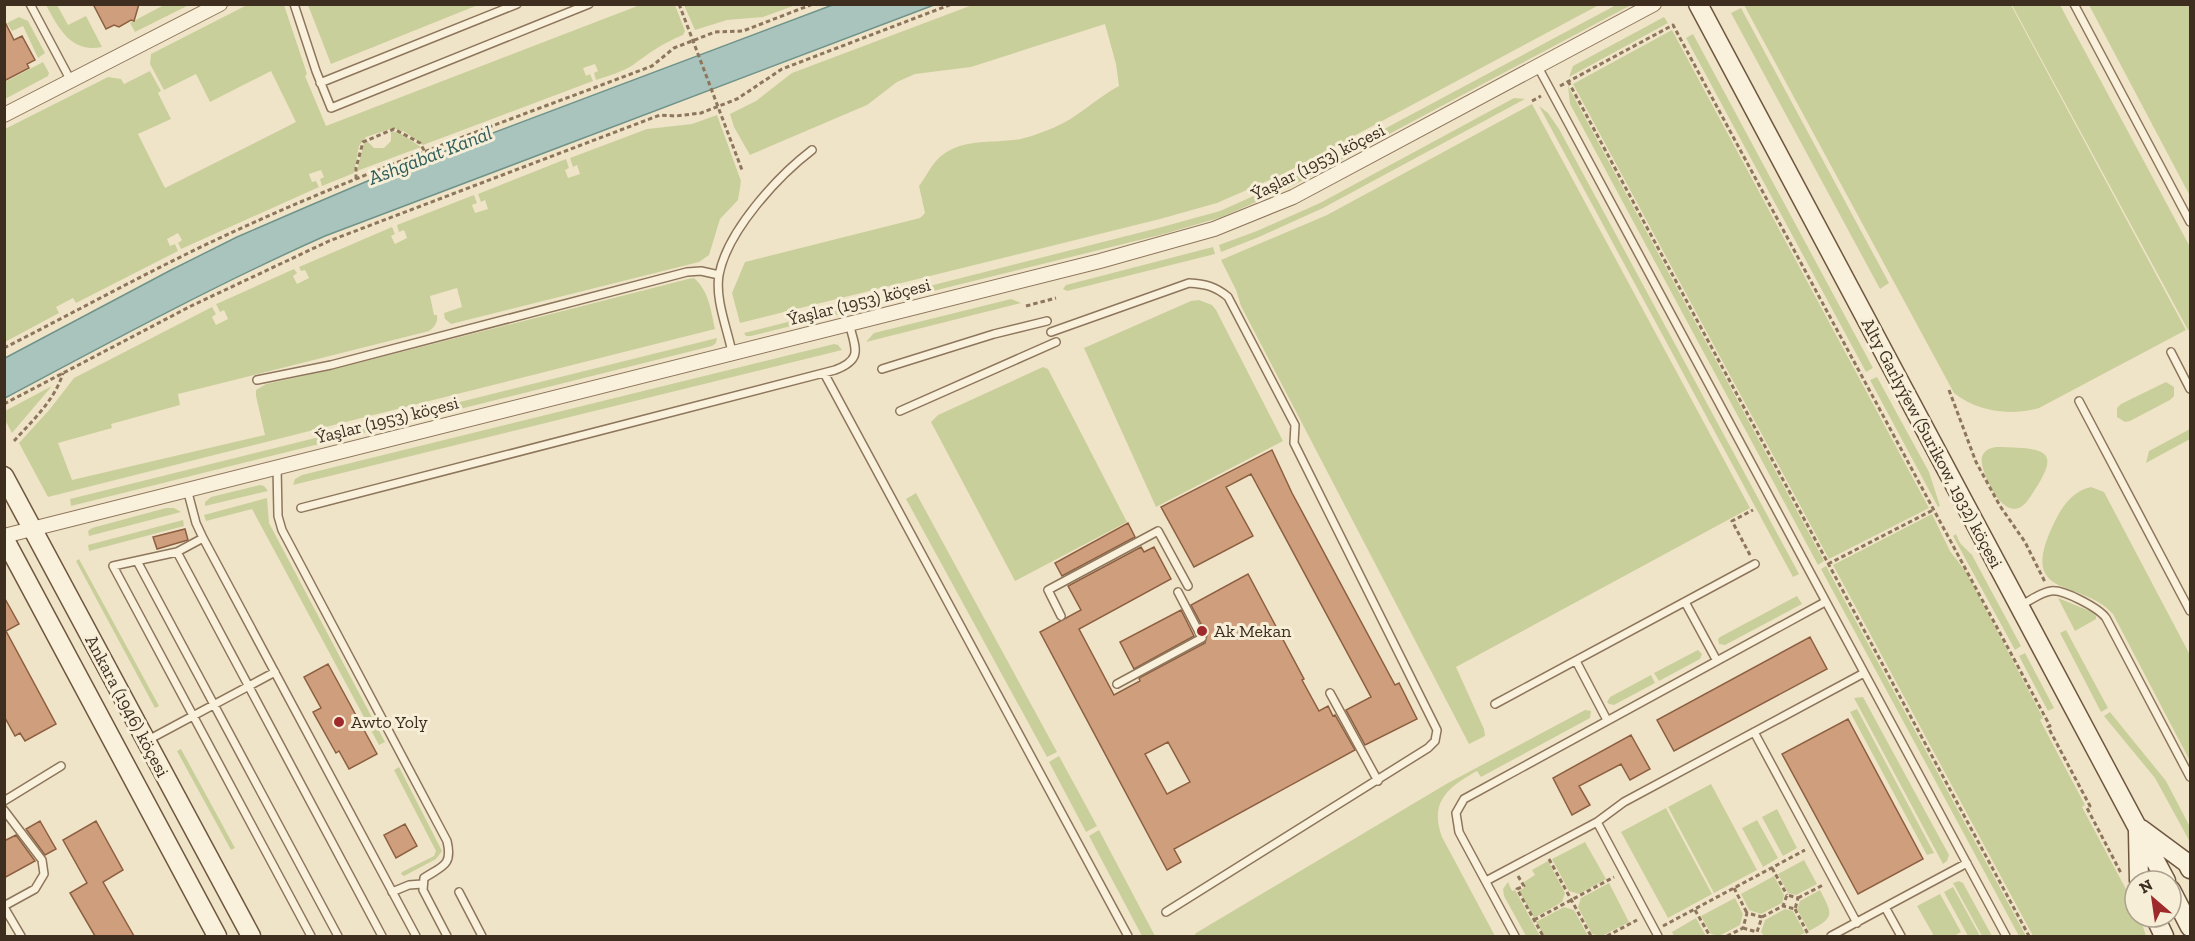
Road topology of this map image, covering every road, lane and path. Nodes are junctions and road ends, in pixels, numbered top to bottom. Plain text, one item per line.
1 (30, 4) edge
2 (220, 4) edge
3 (294, 4) edge
4 (517, 4) edge
5 (589, 4) edge
6 (679, 4) edge
7 (813, 4) edge
8 (952, 4) edge
9 (1654, 4) edge
10 (1698, 4) edge
11 (2074, 4) edge
12 (692, 41) junction
13 (1538, 67) junction
14 (72, 81) junction
15 (320, 83) junction
16 (717, 106) junction
17 (4, 115) edge
18 (812, 150) dead end
19 (425, 152) junction
20 (742, 170) dead end
21 (356, 179) junction
22 (2190, 222) edge
23 (719, 275) junction
24 (1056, 298) dead end
25 (1026, 306) dead end
26 (1047, 321) dead end
27 (849, 323) junction
28 (1051, 332) dead end
29 (1056, 342) dead end
30 (4, 348) edge
31 (732, 352) junction
32 (2171, 352) dead end
33 (882, 369) dead end
34 (824, 373) junction
35 (63, 374) junction
36 (256, 380) dead end
37 (2190, 388) edge
38 (1949, 390) dead end
39 (2079, 401) dead end
40 (4, 404) edge
41 (900, 411) dead end
42 (14, 441) dead end
43 (277, 466) junction
44 (4, 476) edge
45 (187, 489) junction
46 (301, 508) dead end
47 (1934, 509) junction
48 (1753, 510) dead end
49 (32, 528) junction
50 (4, 537) edge
51 (203, 538) junction
52 (177, 552) junction
53 (137, 561) junction
54 (1755, 564) joint
55 (1828, 564) junction
56 (1188, 586) dead end
57 (2050, 591) junction
58 (1178, 592) dead end
59 (1685, 602) junction
60 (1825, 602) junction
61 (2019, 606) junction
62 (2190, 611) edge
63 (1061, 616) dead end
64 (1576, 661) junction
65 (1717, 661) junction
66 (275, 672) junction
67 (1864, 673) junction
68 (1117, 684) dead end
69 (249, 686) junction
70 (1330, 693) dead end
71 (1496, 704) dead end
72 (214, 705) junction
73 (193, 716) junction
74 (1607, 720) junction
75 (1754, 732) junction
76 (146, 741) junction
77 (61, 766) dead end
78 (2190, 777) edge
79 (1378, 781) junction
80 (4, 801) edge
81 (4, 810) edge
82 (1597, 822) junction
83 (2137, 826) junction
84 (1815, 845) junction
85 (1550, 860) dead end
86 (1967, 863) junction
87 (1772, 868) junction
88 (2125, 869) edge
89 (2133, 869) edge
90 (2160, 869) edge
91 (2190, 869) edge
92 (1518, 876) dead end
93 (1486, 881) junction
94 (1608, 881) dead end
95 (422, 884) junction
96 (1818, 887) dead end
97 (1734, 888) junction
98 (392, 892) junction
99 (459, 892) dead end
100 (1787, 895) junction
101 (1798, 898) junction
102 (1571, 900) junction
103 (4, 906) edge
104 (1783, 906) junction
105 (1885, 907) junction
106 (1795, 909) junction
107 (1695, 910) junction
108 (1166, 912) dead end
109 (1747, 913) junction
110 (2183, 913) edge
111 (1762, 917) junction
112 (1534, 920) junction
113 (1857, 923) junction
114 (1630, 924) dead end
115 (2190, 927) edge
116 (1743, 928) junction
117 (1657, 934) edge
118 (1759, 934) edge
119 (21, 936) edge
120 (217, 936) edge
121 (251, 936) edge
122 (311, 936) edge
123 (338, 936) edge
124 (382, 936) edge
125 (416, 936) edge
126 (447, 936) edge
127 (482, 936) edge
128 (1128, 936) edge
129 (1515, 936) edge
130 (1543, 936) edge
131 (1591, 936) edge
132 (1607, 936) edge
133 (1709, 936) edge
134 (1726, 936) edge
135 (1809, 936) edge
136 (1831, 936) edge
137 (1901, 936) edge
138 (2006, 936) edge
139 (2029, 936) edge

1 - 14 lane
2 - 14 street
3 - 15 lane
4 - 15 lane
5 - 15 lane
6 - 12 path
7 - 12 path
8 - 16 path
9 - 13 street, Ýaşlar (1953) köçesi
10 - 61 street, Alty Garlyýew (Surikow, 1932) köçesi
11 - 22 lane
12 - 16 path
12 - 19 path
13 - 27 street, Ýaşlar (1953) köçesi
13 - 60 lane
14 - 17 street
16 - 20 path
16 - 35 path
18 - 23 lane
19 - 21 path
19 - 21 path
21 - 30 path
23 - 31 lane
23 - 36 lane
24 - 25 path
26 - 33 lane
27 - 31 street, Ýaşlar (1953) köçesi
27 - 34 lane
28 - 79 lane
29 - 41 lane
31 - 43 street, Ýaşlar (1953) köçesi
32 - 37 lane
34 - 46 lane
34 - 128 lane
35 - 40 path
35 - 42 path
38 - 57 path
39 - 62 lane
43 - 45 street, Ýaşlar (1953) köçesi
43 - 95 lane
44 - 49 street, Ankara (1946) köçesi
45 - 49 street, Ýaşlar (1953) köçesi
45 - 51 lane
47 - 55 path
47 - 55 path
47 - 88 path
48 - 54 path
49 - 50 street, Ýaşlar (1953) köçesi
49 - 76 street, Ankara (1946) köçesi
50 - 120 street, Ankara (1946) köçesi
51 - 52 lane
51 - 66 lane
52 - 53 lane
52 - 69 lane
53 - 72 lane
53 - 73 lane
54 - 59 lane
55 - 139 path
56 - 63 lane
57 - 61 lane
57 - 78 lane
58 - 68 lane
59 - 64 lane
59 - 65 lane
60 - 65 lane
60 - 67 lane
61 - 83 street, Alty Garlyýew (Surikow, 1932) köçesi
64 - 71 lane
64 - 74 lane
65 - 74 lane
66 - 69 lane
66 - 98 lane
67 - 75 lane
67 - 86 lane
69 - 72 lane
69 - 124 lane
70 - 79 lane
72 - 73 lane
72 - 123 lane
73 - 76 lane
73 - 122 lane
74 - 93 lane
75 - 82 lane
75 - 84 lane
76 - 121 street, Ankara (1946) köçesi
77 - 80 lane
79 - 108 lane
81 - 103 lane
82 - 93 lane
82 - 117 lane
83 - 89 street
83 - 90 street, Alty Garlyýew (Surikow, 1932) köçesi
83 - 91 street
84 - 87 path
84 - 113 lane
85 - 102 path
86 - 105 lane
86 - 138 lane
87 - 97 path
87 - 100 path
92 - 112 path
93 - 129 lane
94 - 102 path
95 - 98 lane
95 - 126 lane
96 - 101 path
97 - 107 path
97 - 109 path
98 - 125 lane
99 - 127 lane
100 - 101 path
100 - 104 path
101 - 106 path
102 - 112 path
102 - 131 path
103 - 119 lane
104 - 106 path
104 - 111 path
105 - 113 lane
105 - 137 lane
106 - 135 path
107 - 117 path
107 - 133 path
109 - 111 path
109 - 116 path
110 - 115 street
111 - 118 path
112 - 130 path
113 - 136 lane
114 - 132 path
116 - 118 path
116 - 134 path

